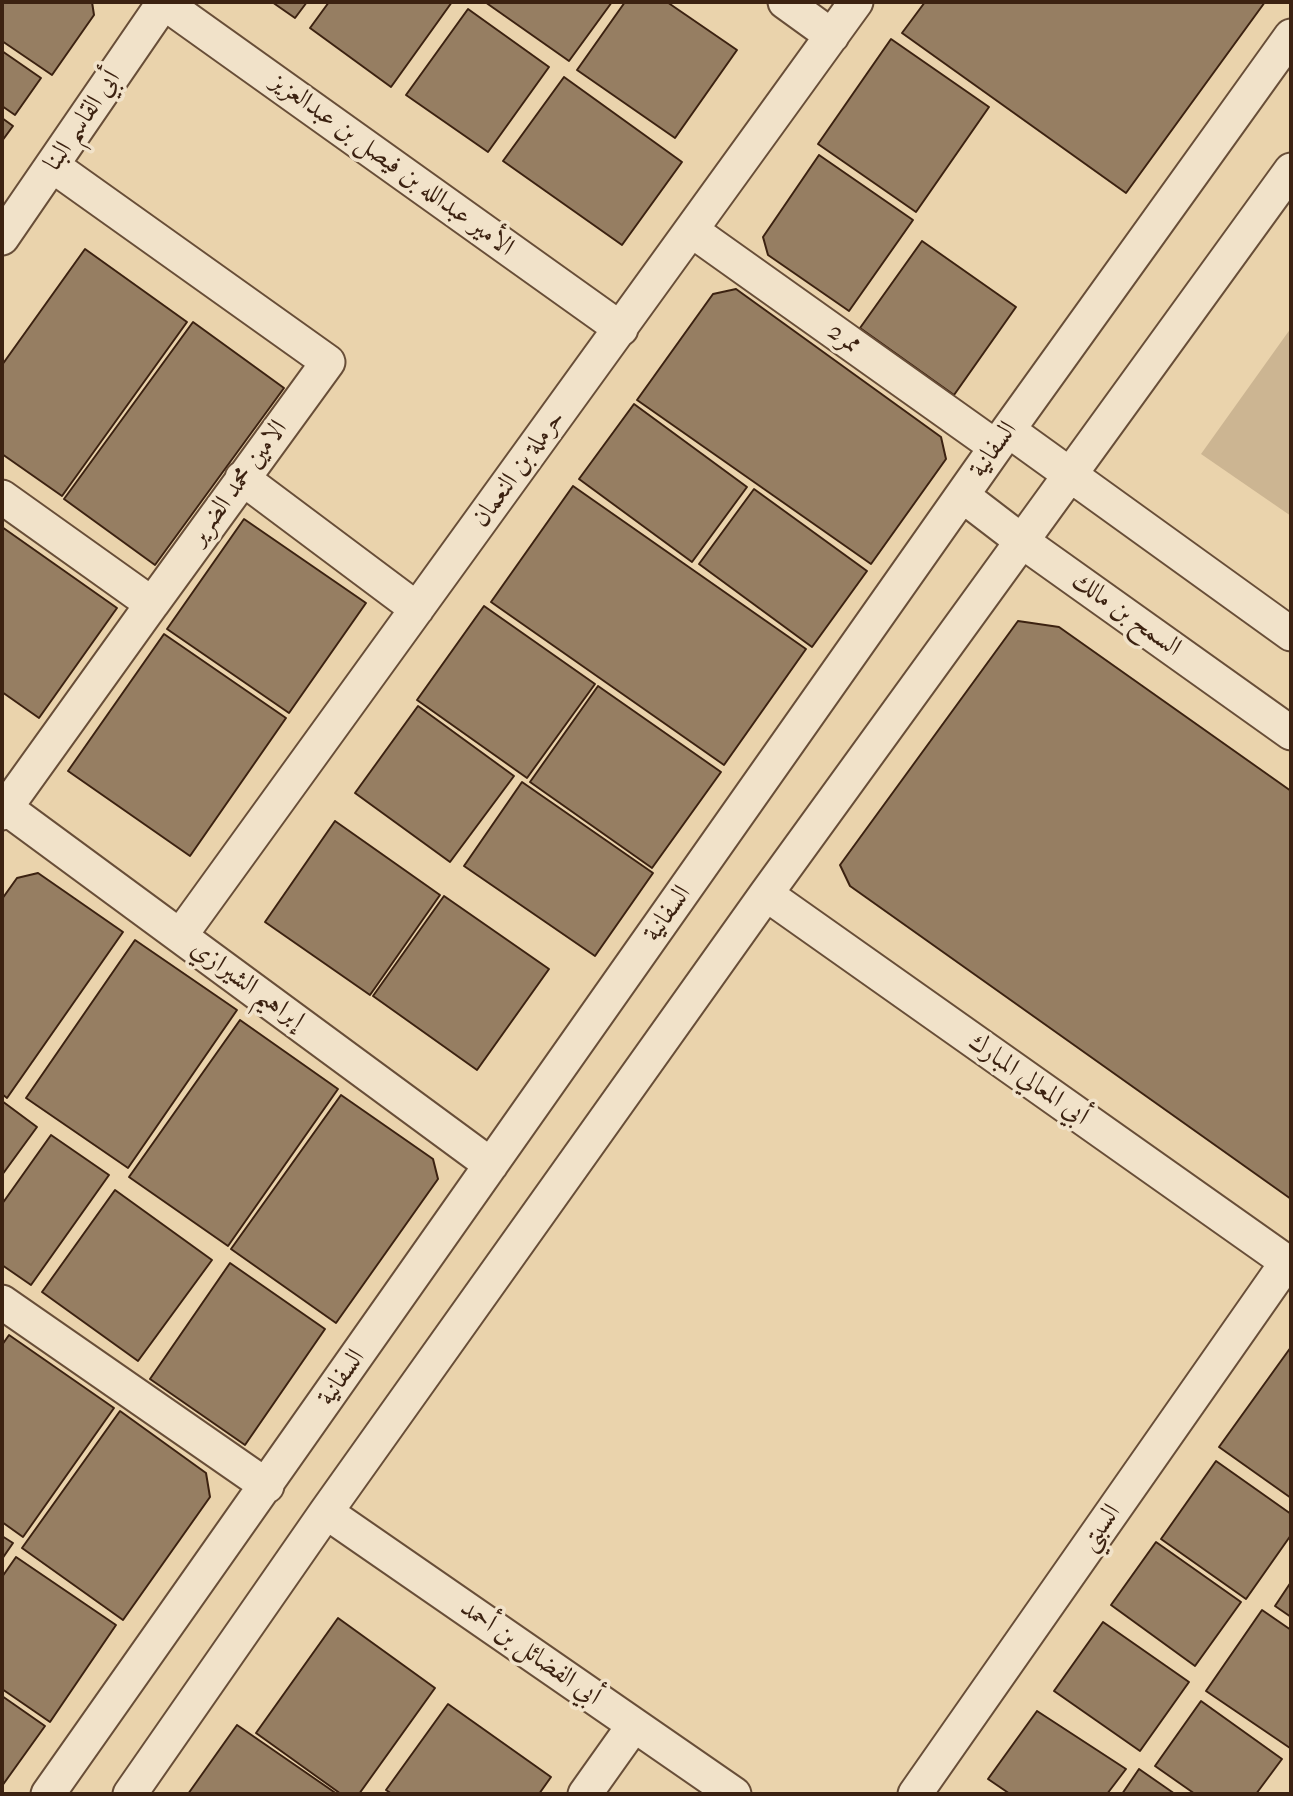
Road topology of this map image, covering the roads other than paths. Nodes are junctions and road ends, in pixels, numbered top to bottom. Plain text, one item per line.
1 (164, 2) edge
2 (785, 2) edge
3 (856, 2) edge
4 (832, 36) junction
5 (1291, 36) edge
6 (53, 166) junction
7 (1291, 170) edge
8 (691, 230) junction
9 (2, 238) edge
10 (621, 328) junction
11 (1002, 439) junction
12 (1070, 475) junction
13 (242, 478) junction
14 (963, 496) junction
15 (2, 497) edge
16 (1023, 542) junction
17 (152, 604) junction
18 (417, 609) junction
19 (1291, 634) edge
20 (1291, 733) edge
21 (3, 808) edge
22 (766, 894) junction
23 (180, 936) junction
24 (491, 1165) junction
25 (1289, 1264) edge
26 (2, 1302) edge
27 (267, 1486) junction
28 (326, 1512) junction
29 (634, 1725) junction
30 (48, 1794) edge
31 (130, 1794) edge
32 (585, 1794) edge
33 (734, 1794) edge
34 (915, 1794) edge

1 - 6 street, أبي القاسم البنا
1 - 10 street, الأمير عبدالله بن فيصل بن عبدالعزيز
2 - 4 street
3 - 4 street, حرملة بن النعمان
4 - 8 street, حرملة بن النعمان
5 - 11 street, السفانية
6 - 9 street, أبي القاسم البنا
6 - 13 street, الامين محمد الضرير
7 - 12 street
8 - 10 street, حرملة بن النعمان
8 - 11 street, ممر2
10 - 18 street, حرملة بن النعمان
11 - 12 street
11 - 14 street, السفانية
12 - 16 street
12 - 19 street
13 - 17 street, الامين محمد الضرير
13 - 18 street
14 - 16 street, السمح بن مالك
14 - 24 street, السفانية
15 - 17 street
16 - 20 street, السمح بن مالك
16 - 22 street
17 - 21 street, الامين محمد الضرير
18 - 23 street, حرملة بن النعمان
21 - 23 street, إبراهيم الشيرازي
22 - 25 street, أبي المعالي المبارك
22 - 28 street
23 - 24 street, إبراهيم الشيرازي
24 - 27 street, السفانية
25 - 34 street, السبتي
26 - 27 street
27 - 30 street, السفانية
28 - 29 street, أبي الفضائل بن أحمد
28 - 31 street
29 - 32 street
29 - 33 street, أبي الفضائل بن أحمد

